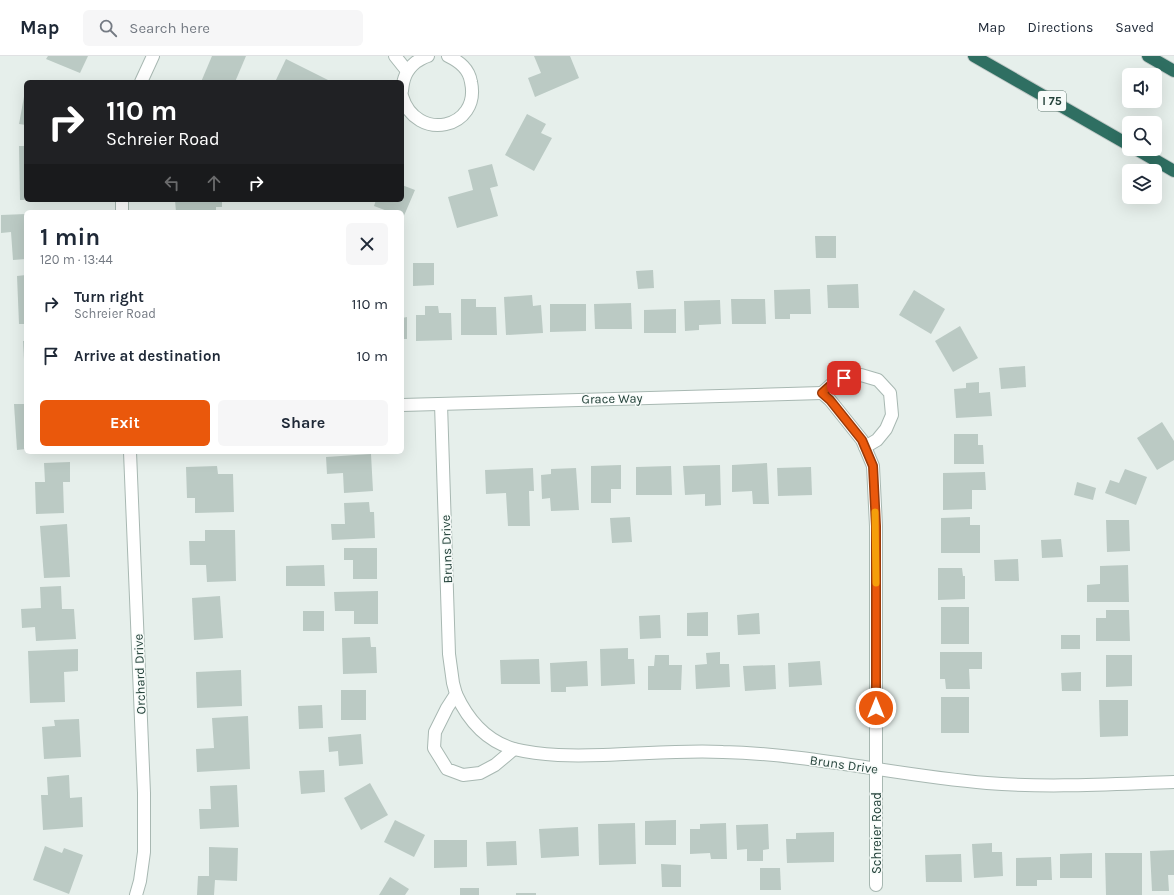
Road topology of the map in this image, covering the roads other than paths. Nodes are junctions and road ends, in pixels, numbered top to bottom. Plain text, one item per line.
1 (153, 56) edge
2 (395, 56) edge
3 (428, 56) edge
4 (448, 56) edge
5 (974, 56) edge
6 (1148, 56) edge
7 (407, 71) junction
8 (1174, 71) edge
9 (141, 80) edge
10 (403, 80) edge
11 (404, 103) edge
12 (1122, 141) edge
13 (1148, 156) edge
14 (1174, 171) edge
15 (822, 393) junction
16 (441, 404) junction
17 (404, 405) edge
18 (865, 447) junction
19 (130, 454) edge
20 (456, 694) junction
21 (514, 748) junction
22 (876, 768) junction
23 (1174, 782) edge
24 (876, 885) dead end
25 (136, 895) edge

1 - 9 street
2 - 7 street
3 - 7 street
4 - 11 street
5 - 12 highway, I 75
6 - 8 highway
7 - 10 street
13 - 14 highway
15 - 16 street, Grace Way
15 - 18 street, Schreier Road
15 - 18 street
16 - 17 street, Grace Way
16 - 20 street, Bruns Drive
18 - 22 street, Schreier Road
19 - 25 street, Orchard Drive
20 - 21 street, Bruns Drive
20 - 21 street
21 - 22 street, Bruns Drive
22 - 23 street, Bruns Drive
22 - 24 street, Schreier Road

